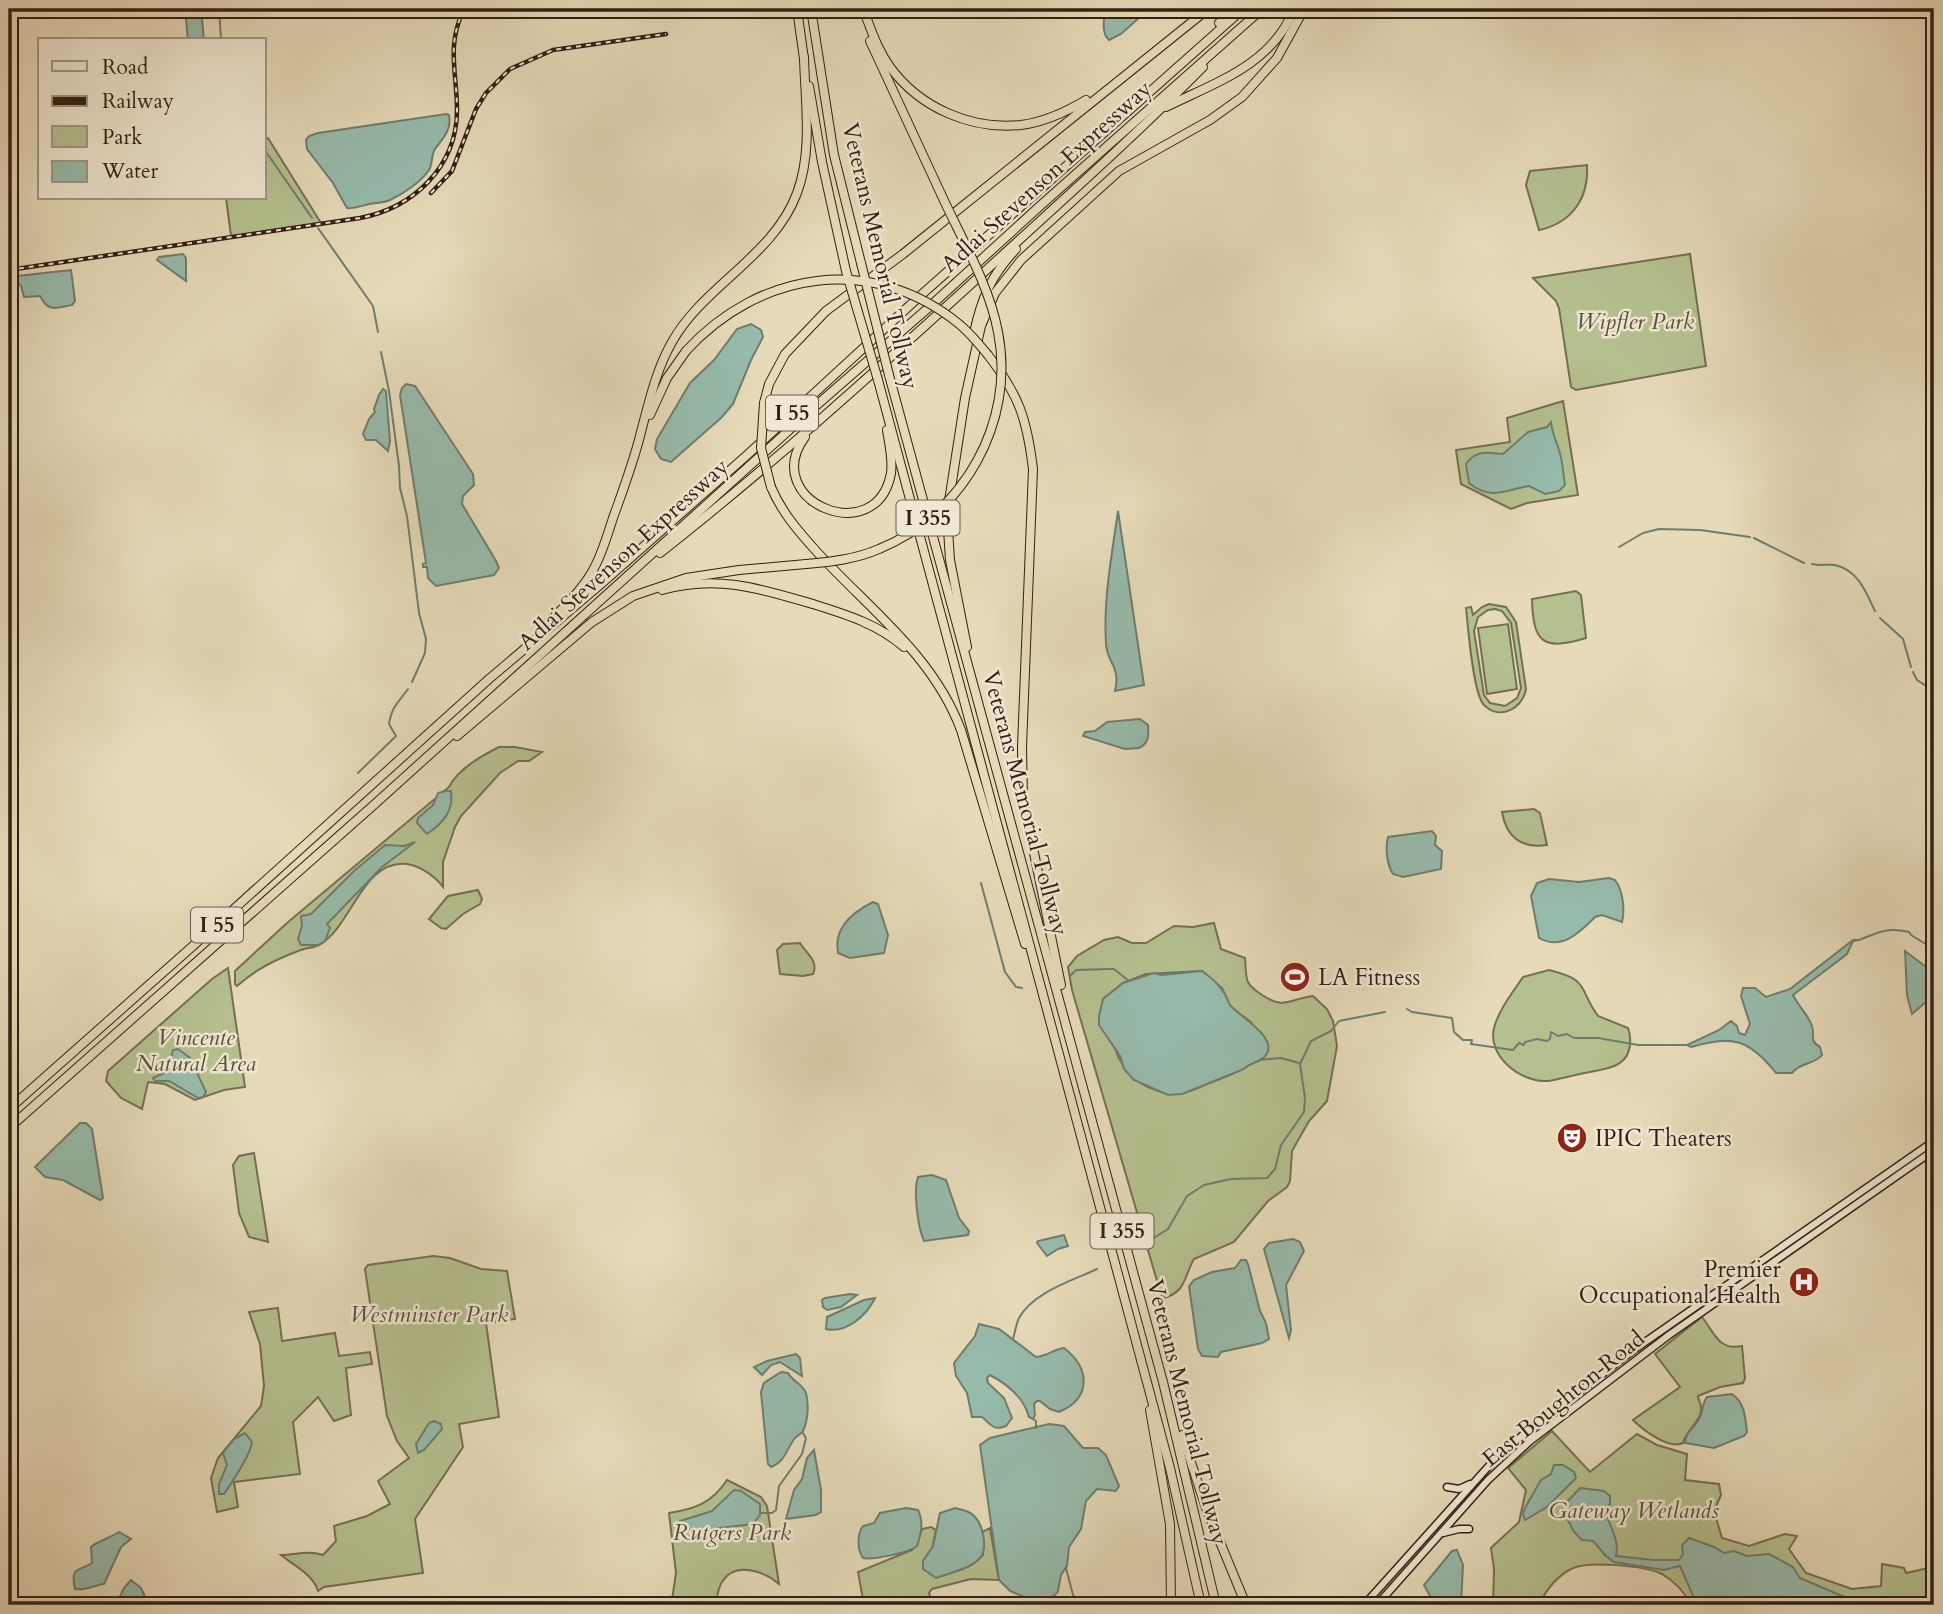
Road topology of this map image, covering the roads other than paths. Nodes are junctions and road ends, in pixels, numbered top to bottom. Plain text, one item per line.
1 (797, 9) edge
2 (811, 9) edge
3 (860, 9) edge
4 (1208, 9) edge
5 (1234, 9) edge
6 (1243, 9) edge
7 (1262, 9) edge
8 (1294, 9) edge
9 (1304, 9) edge
10 (1250, 20) junction
11 (804, 57) junction
12 (1113, 85) junction
13 (1157, 111) junction
14 (1092, 143) junction
15 (1047, 215) junction
16 (878, 383) junction
17 (851, 390) junction
18 (965, 398) junction
19 (638, 443) junction
20 (607, 594) junction
21 (593, 622) junction
22 (967, 661) junction
23 (930, 671) junction
24 (489, 679) junction
25 (376, 803) junction
26 (1036, 976) junction
27 (1075, 1057) junction
28 (9, 1109) edge
29 (9, 1128) edge
30 (1934, 1141) edge
31 (1934, 1150) edge
32 (1149, 1389) junction
33 (1169, 1405) junction
34 (1475, 1481) junction
35 (1447, 1487) dead end
36 (1469, 1529) dead end
37 (1441, 1534) junction
38 (1171, 1605) edge
39 (1201, 1605) edge
40 (1216, 1605) edge
41 (1247, 1605) edge
42 (1364, 1605) edge
43 (1377, 1605) edge

1 - 11 highway, Veterans Memorial Tollway / I 355
2 - 22 highway, Veterans Memorial Tollway / I 355, bridge
3 - 12 highway
3 - 21 highway, bridge
4 - 12 highway
5 - 14 highway
6 - 14 highway, Adlai Stevenson Expressway / I 55
7 - 10 highway, Adlai Stevenson Expressway / I 55
8 - 13 highway
9 - 18 highway
10 - 13 highway
10 - 20 highway, Adlai Stevenson Expressway / I 55
11 - 16 highway, Veterans Memorial Tollway / I 355, bridge
11 - 19 highway
12 - 23 highway, bridge
13 - 15 highway
14 - 24 highway, Adlai Stevenson Expressway / I 55
15 - 17 highway
15 - 18 highway
16 - 17 highway
16 - 26 highway, Veterans Memorial Tollway / I 355
17 - 20 highway
18 - 22 highway
19 - 24 highway
19 - 27 highway, bridge
20 - 25 highway, Adlai Stevenson Expressway / I 55
21 - 23 highway
21 - 25 highway
22 - 27 highway, Veterans Memorial Tollway / I 355
23 - 26 highway
24 - 28 highway, Adlai Stevenson Expressway / I 55
25 - 29 highway, Adlai Stevenson Expressway / I 55
26 - 32 highway, Veterans Memorial Tollway / I 355
27 - 33 highway, Veterans Memorial Tollway / I 355
30 - 34 main road, East Boughton Road
31 - 37 main road, East Boughton Road
32 - 38 highway
32 - 39 highway, Veterans Memorial Tollway / I 355
33 - 40 highway, Veterans Memorial Tollway / I 355
33 - 41 highway
34 - 35 main road
34 - 42 main road, East Boughton Road
36 - 37 main road
37 - 43 main road, East Boughton Road

